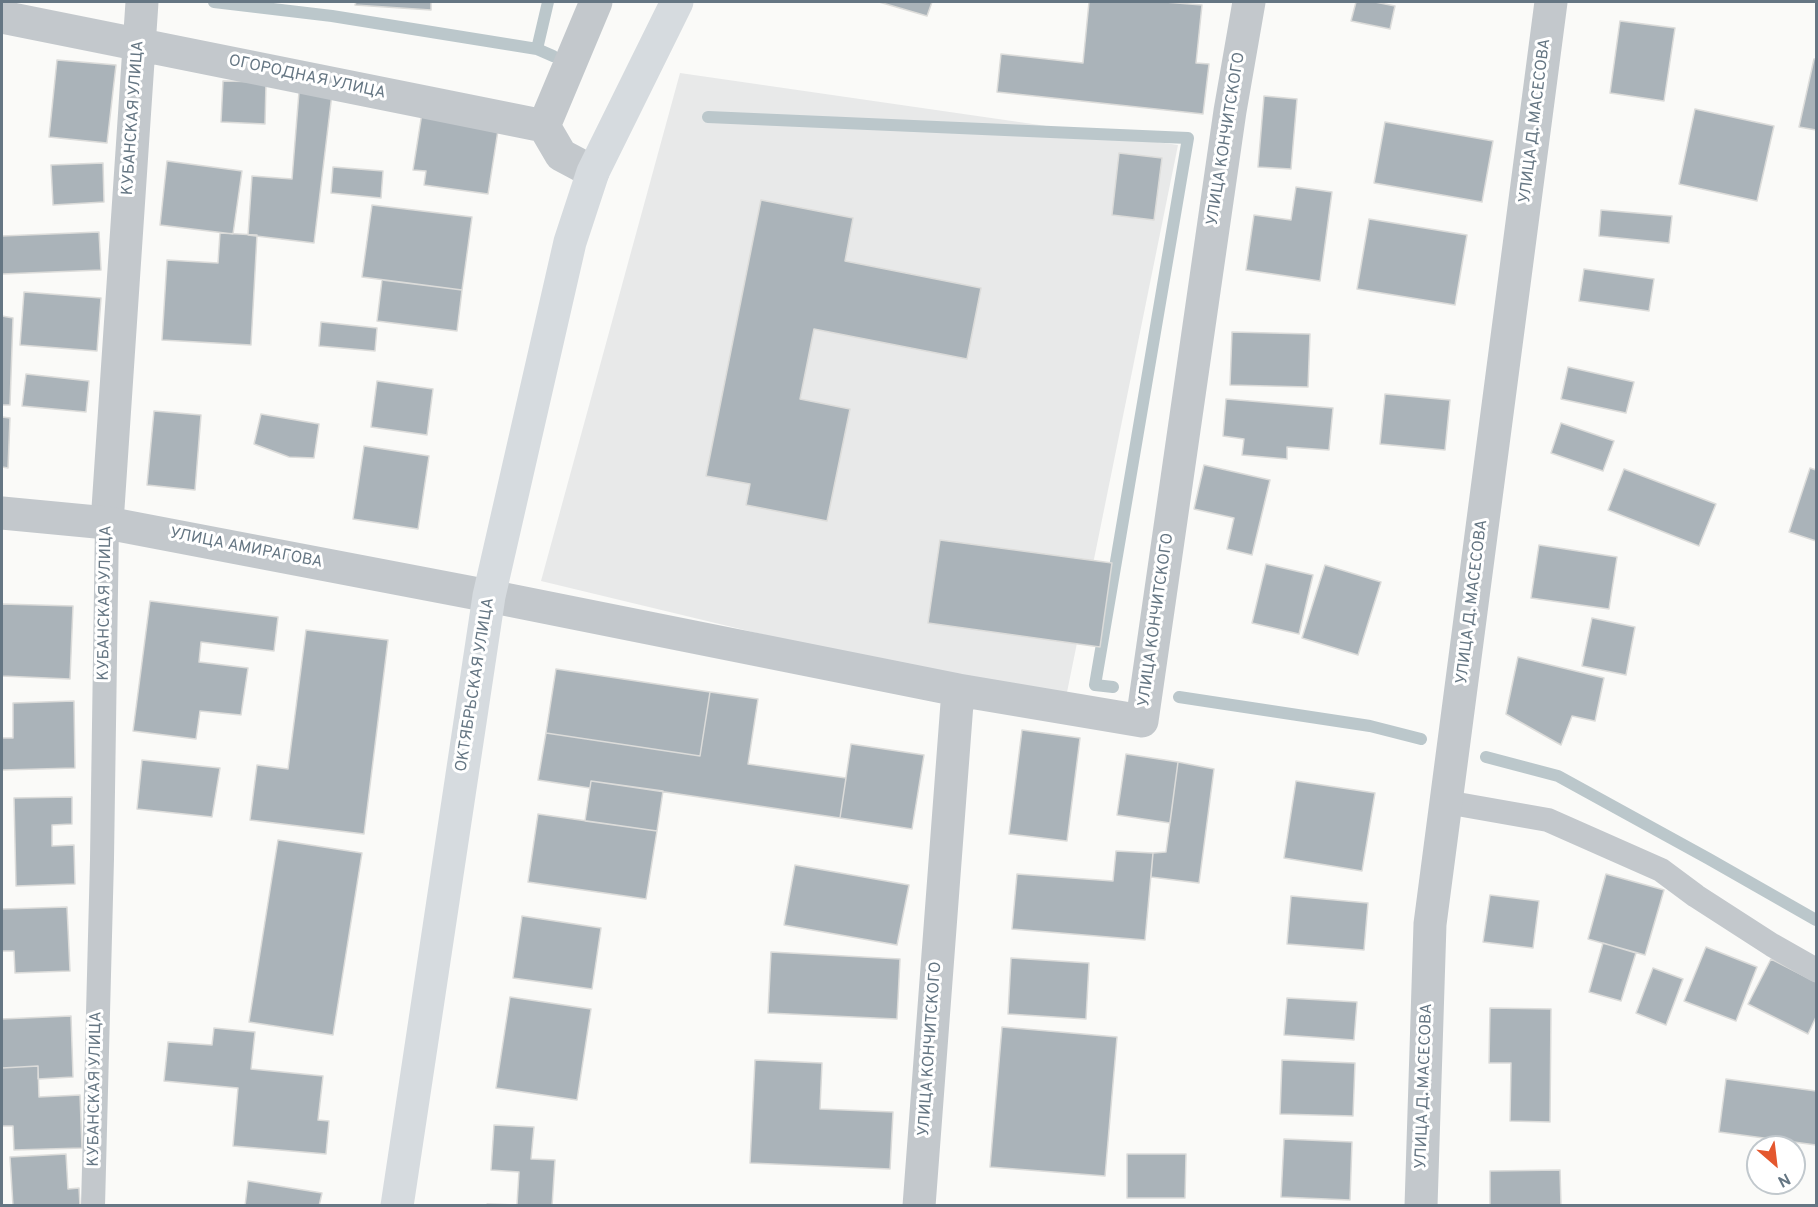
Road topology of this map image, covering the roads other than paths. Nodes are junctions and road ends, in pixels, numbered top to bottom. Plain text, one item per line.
1 (142, 2) edge
2 (596, 2) edge
3 (677, 2) edge
4 (1249, 2) edge
5 (1551, 2) edge
6 (2, 17) edge
7 (139, 43) junction
8 (544, 126) junction
9 (593, 172) junction
10 (2, 513) edge
11 (107, 523) junction
12 (489, 596) junction
13 (958, 690) junction
14 (1446, 802) junction
15 (1816, 970) edge
16 (93, 1206) edge
17 (397, 1206) edge
18 (919, 1206) edge
19 (1421, 1206) edge

1 - 7 street, КУБАНСКАЯ УЛИЦА
2 - 8 street
3 - 9 main road, ОКТЯБРЬСКАЯ УЛИЦА
4 - 13 street, УЛИЦА КОНЧИТСКОГО
5 - 14 street, УЛИЦА Д. МАСЕСОВА
6 - 7 street, ОГОРОДНАЯ УЛИЦА
7 - 8 street, ОГОРОДНАЯ УЛИЦА
7 - 11 street, КУБАНСКАЯ УЛИЦА
8 - 9 street
9 - 12 main road, ОКТЯБРЬСКАЯ УЛИЦА
10 - 11 street, УЛИЦА АМИРАГОВА
11 - 12 street, УЛИЦА АМИРАГОВА
11 - 16 lane, КУБАНСКАЯ УЛИЦА
12 - 13 street, УЛИЦА АМИРАГОВА
12 - 17 main road, ОКТЯБРЬСКАЯ УЛИЦА
13 - 18 street, УЛИЦА КОНЧИТСКОГО
14 - 15 lane
14 - 19 street, УЛИЦА Д. МАСЕСОВА

